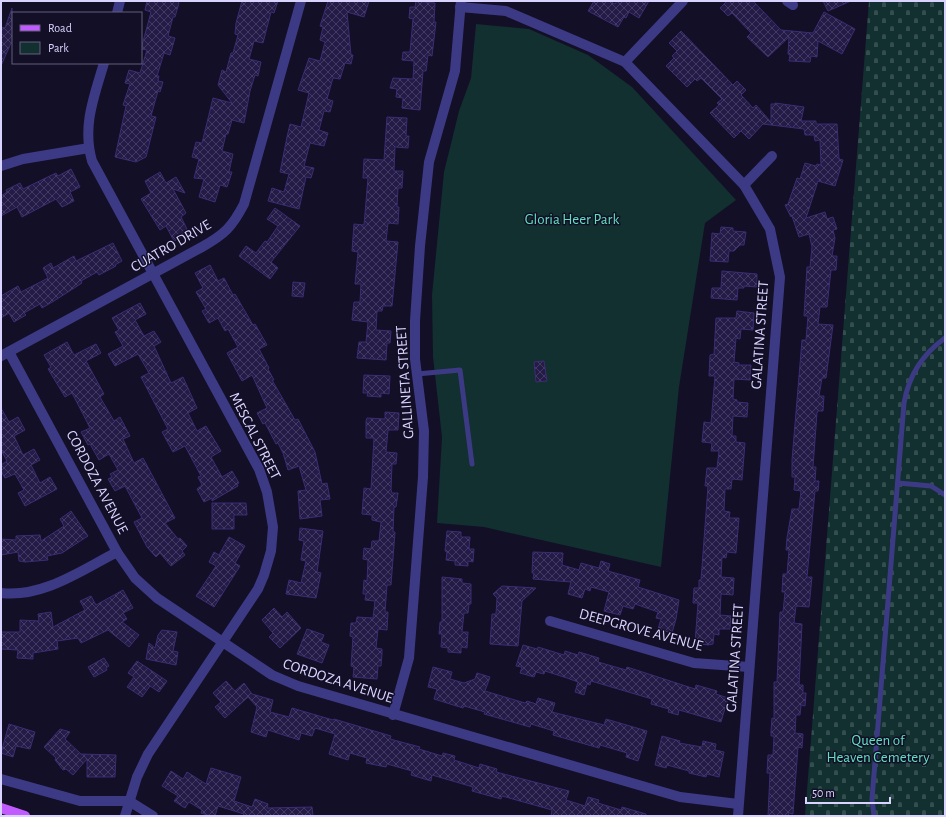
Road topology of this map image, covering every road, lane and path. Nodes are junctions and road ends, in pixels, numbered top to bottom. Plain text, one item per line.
1 (120, 1) edge
2 (301, 1) edge
3 (683, 1) edge
4 (460, 4) edge
5 (117, 12) edge
6 (625, 62) junction
7 (104, 64) edge
8 (88, 148) junction
9 (772, 156) dead end
10 (1, 166) edge
11 (744, 186) junction
12 (152, 274) junction
13 (945, 338) edge
14 (5, 354) edge
15 (417, 374) junction
16 (472, 464) dead end
17 (898, 483) junction
18 (945, 494) edge
19 (117, 552) junction
20 (1, 593) edge
21 (550, 621) dead end
22 (221, 642) junction
23 (749, 667) junction
24 (393, 715) junction
25 (1, 779) edge
26 (129, 801) junction
27 (738, 804) junction
28 (1, 808) edge
29 (19, 815) edge
30 (125, 816) edge
31 (153, 816) edge
32 (738, 816) edge
33 (874, 816) edge

1 - 5 street
2 - 12 street, CUATRO DRIVE
3 - 6 street
4 - 6 street, GALATINA STREET
4 - 15 street, GALLINETA STREET
6 - 11 street, GALATINA STREET
7 - 8 street, MESCAL STREET
8 - 10 street
8 - 12 street, MESCAL STREET
9 - 11 street
11 - 23 street, GALATINA STREET
12 - 14 street, CUATRO DRIVE
12 - 22 street, MESCAL STREET
13 - 17 lane
14 - 19 street, CORDOZA AVENUE
15 - 16 lane
15 - 24 street, GALLINETA STREET
17 - 18 lane
17 - 33 lane
19 - 20 street
19 - 22 street, CORDOZA AVENUE
21 - 23 street, DEEPGROVE AVENUE
22 - 24 street, CORDOZA AVENUE
22 - 26 street, MESCAL STREET
23 - 27 street, GALATINA STREET
24 - 27 street, CORDOZA AVENUE
25 - 26 street
26 - 30 street, MESCAL STREET
26 - 31 street
27 - 32 street, GALATINA STREET
28 - 29 main road

